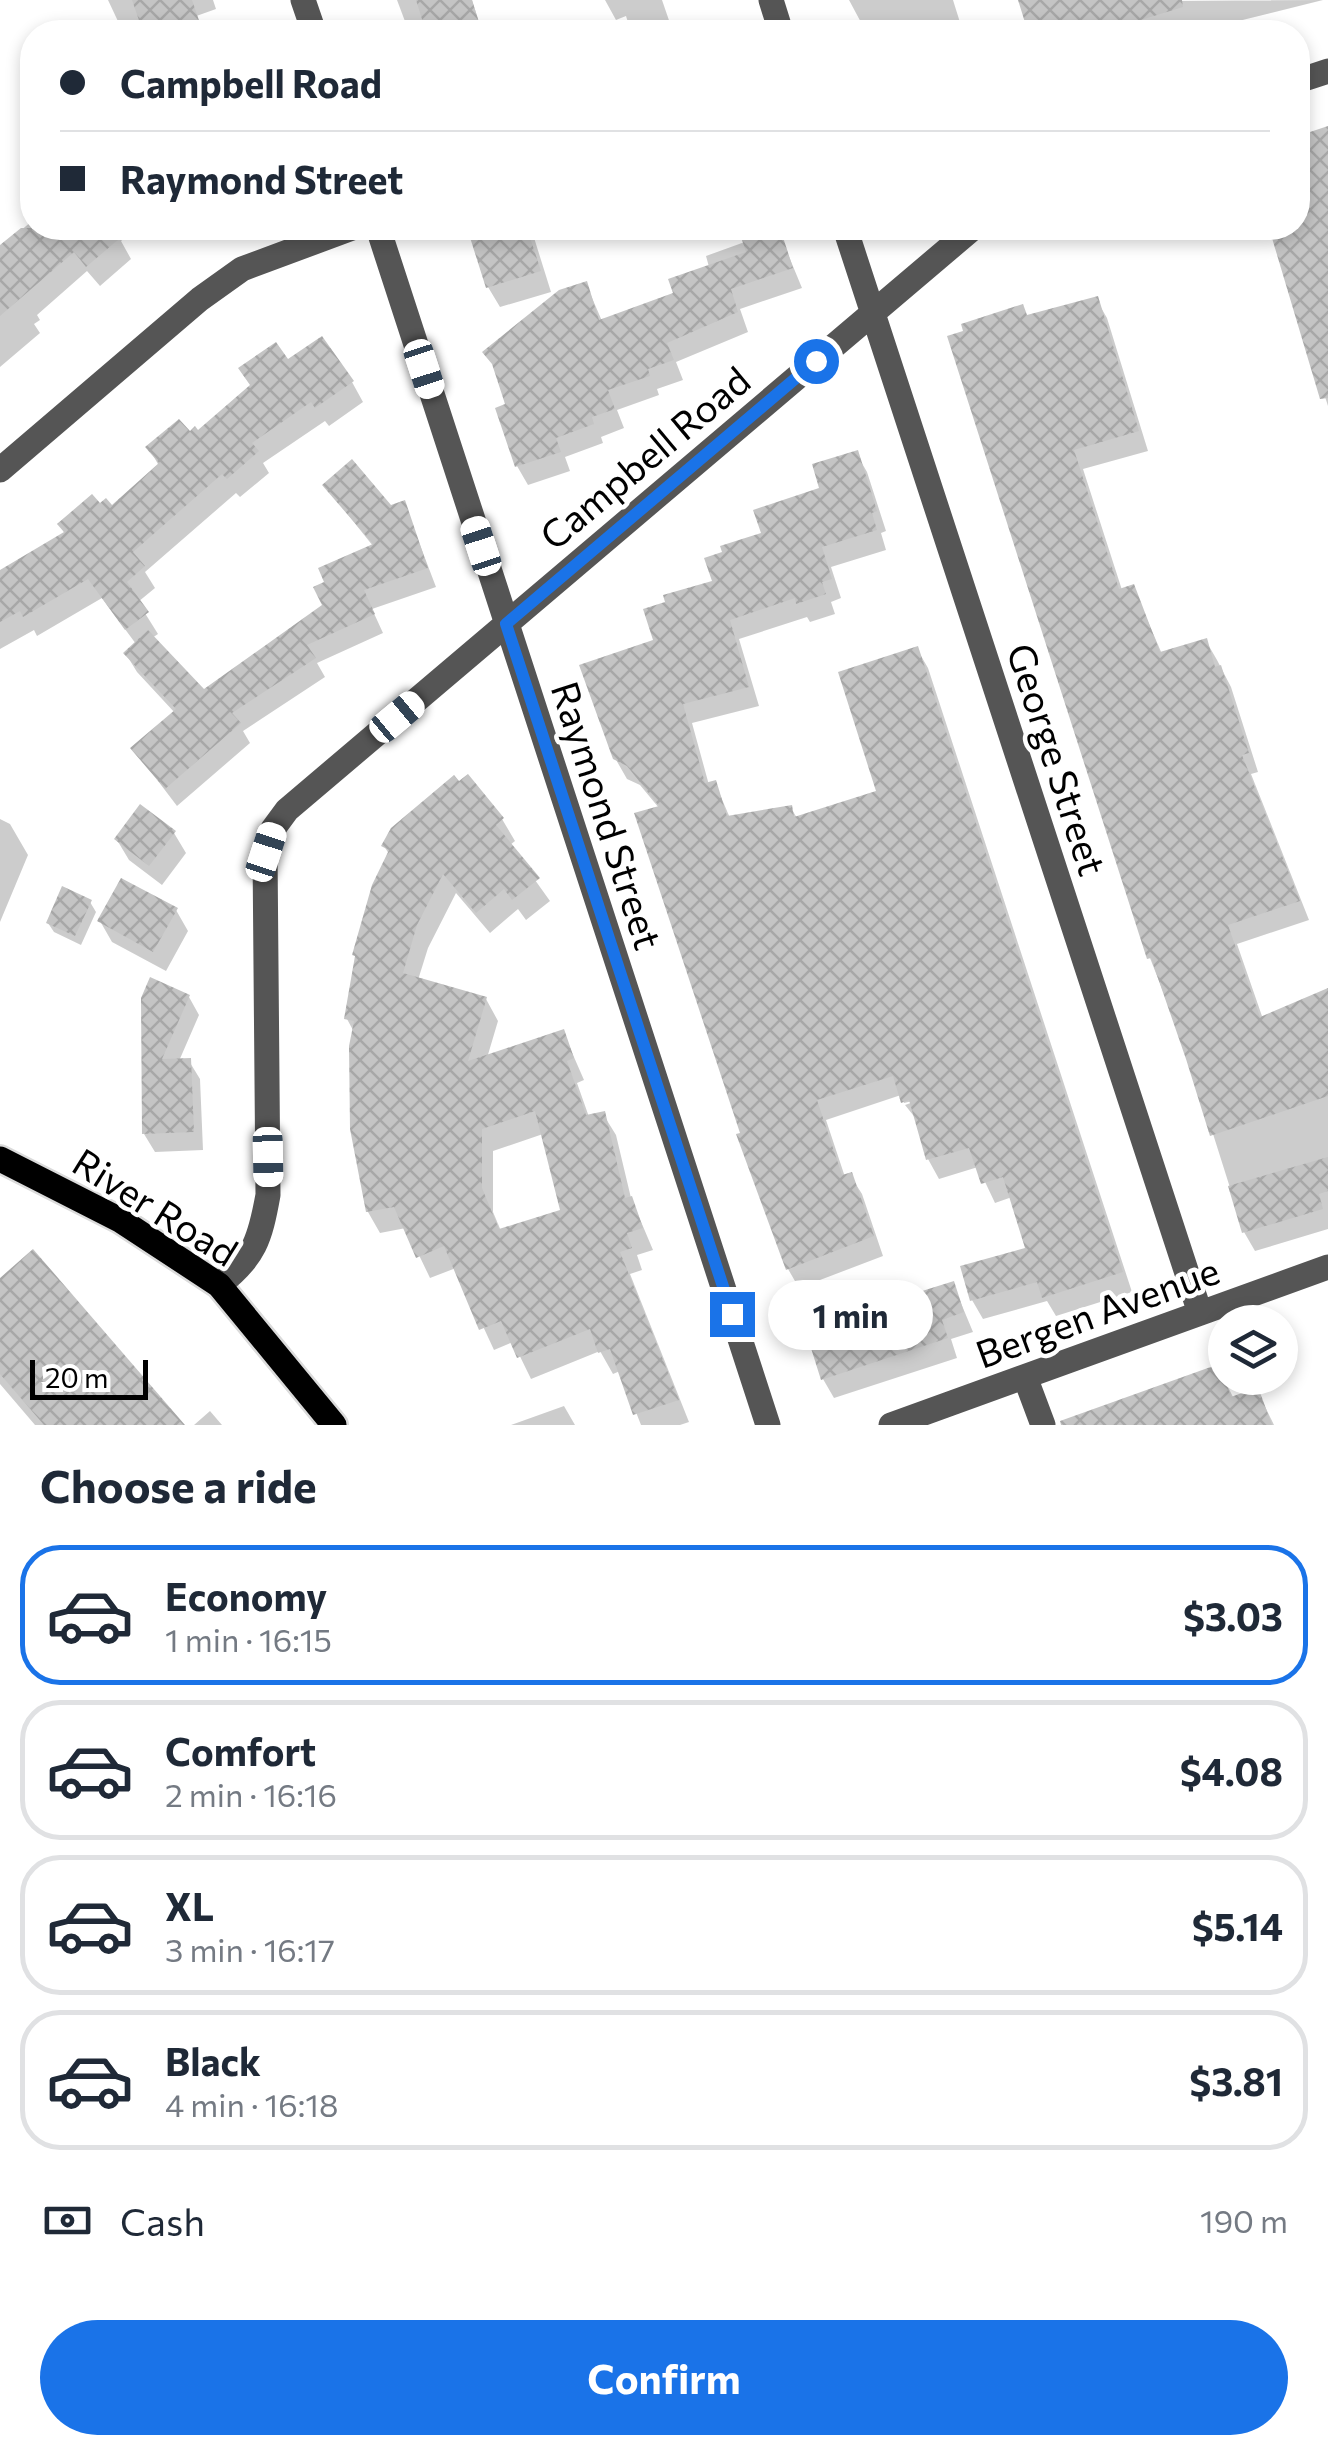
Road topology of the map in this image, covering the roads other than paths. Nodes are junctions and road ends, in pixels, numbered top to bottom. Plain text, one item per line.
1 (320, 240) edge
2 (382, 240) edge
3 (849, 240) edge
4 (959, 240) edge
5 (873, 312) junction
6 (0, 470) edge
7 (506, 624) junction
8 (0, 1159) edge
9 (1328, 1266) edge
10 (218, 1285) junction
11 (1200, 1314) junction
12 (1026, 1376) junction
13 (334, 1425) edge
14 (768, 1425) edge
15 (891, 1425) edge
16 (1042, 1425) edge

1 - 6 street
2 - 7 street, Raymond Street
3 - 5 street, George Street
4 - 5 street, Campbell Road
5 - 7 street, Campbell Road
5 - 11 street, George Street
7 - 10 street, Campbell Road
7 - 14 street, Raymond Street
8 - 10 main road, River Road
9 - 11 street, Bergen Avenue
10 - 13 main road, River Road
11 - 12 street, Bergen Avenue
12 - 15 street, Bergen Avenue
12 - 16 street

